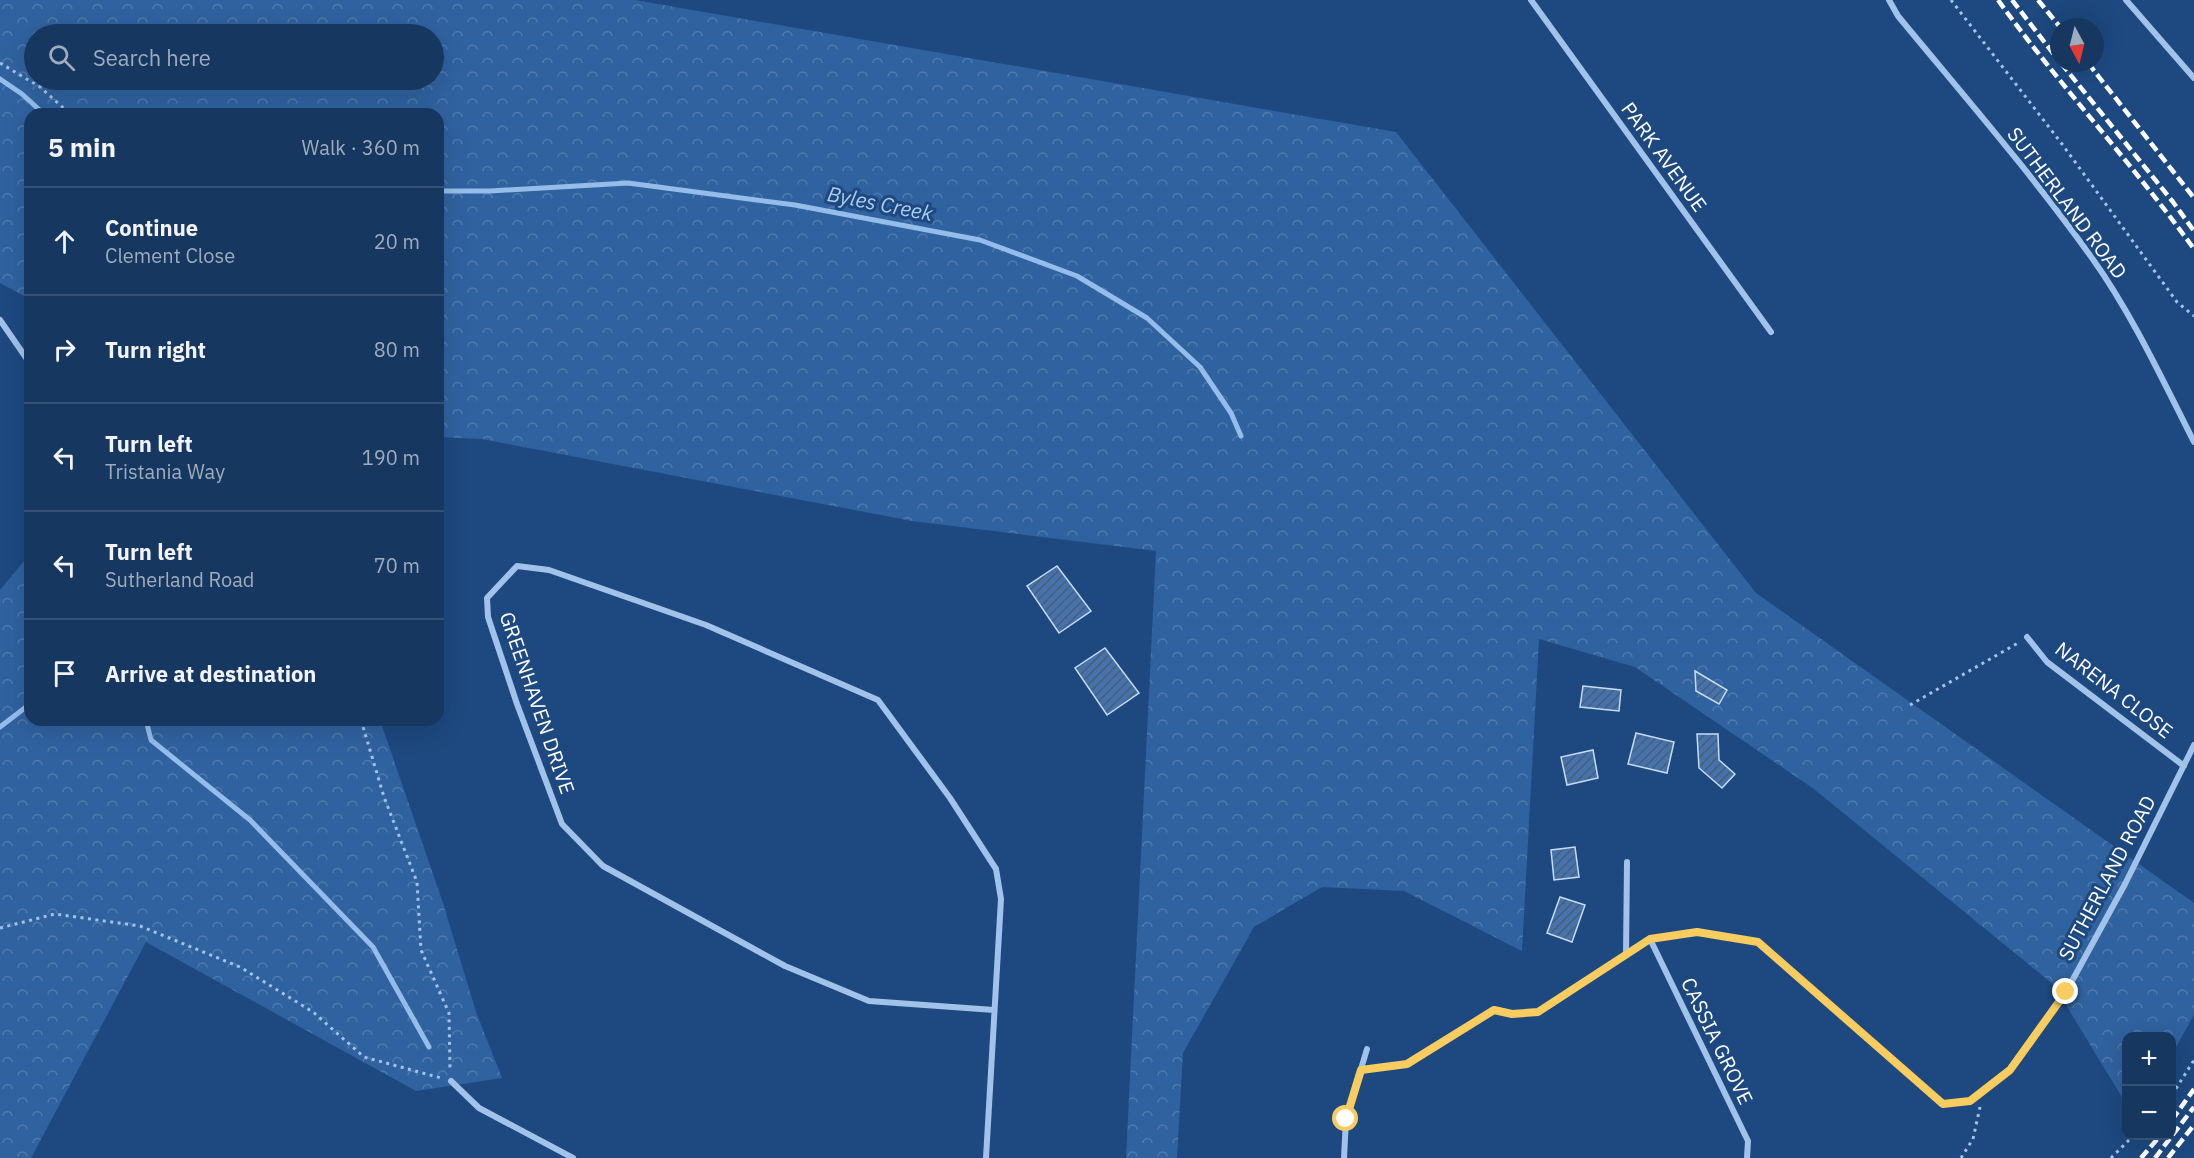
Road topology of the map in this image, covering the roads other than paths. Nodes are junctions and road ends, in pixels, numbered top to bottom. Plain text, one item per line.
1 (1531, 0) edge
2 (1889, 0) edge
3 (2126, 0) edge
4 (2194, 78) edge
5 (0, 320) edge
6 (1771, 332) dead end
7 (24, 356) edge
8 (2194, 442) edge
9 (2027, 637) road end
10 (2194, 745) edge
11 (2184, 766) junction
12 (1627, 862) dead end
13 (1650, 939) junction
14 (1626, 954) junction
15 (994, 1010) junction
16 (1538, 1012) road end
17 (1367, 1049) dead end
18 (451, 1081) road end
19 (573, 1158) edge
20 (987, 1158) edge
21 (1344, 1158) edge
22 (1747, 1158) edge

1 - 6 street, PARK AVENUE
2 - 8 street, SUTHERLAND ROAD
3 - 4 street
5 - 7 street
9 - 11 street, NARENA CLOSE
10 - 11 street, SUTHERLAND ROAD
11 - 13 street, SUTHERLAND ROAD
12 - 14 street
13 - 14 street
13 - 22 street, CASSIA GROVE
14 - 16 street
15 - 15 street, GREENHAVEN DRIVE
15 - 20 street, GREENHAVEN DRIVE
17 - 21 street
18 - 19 street

